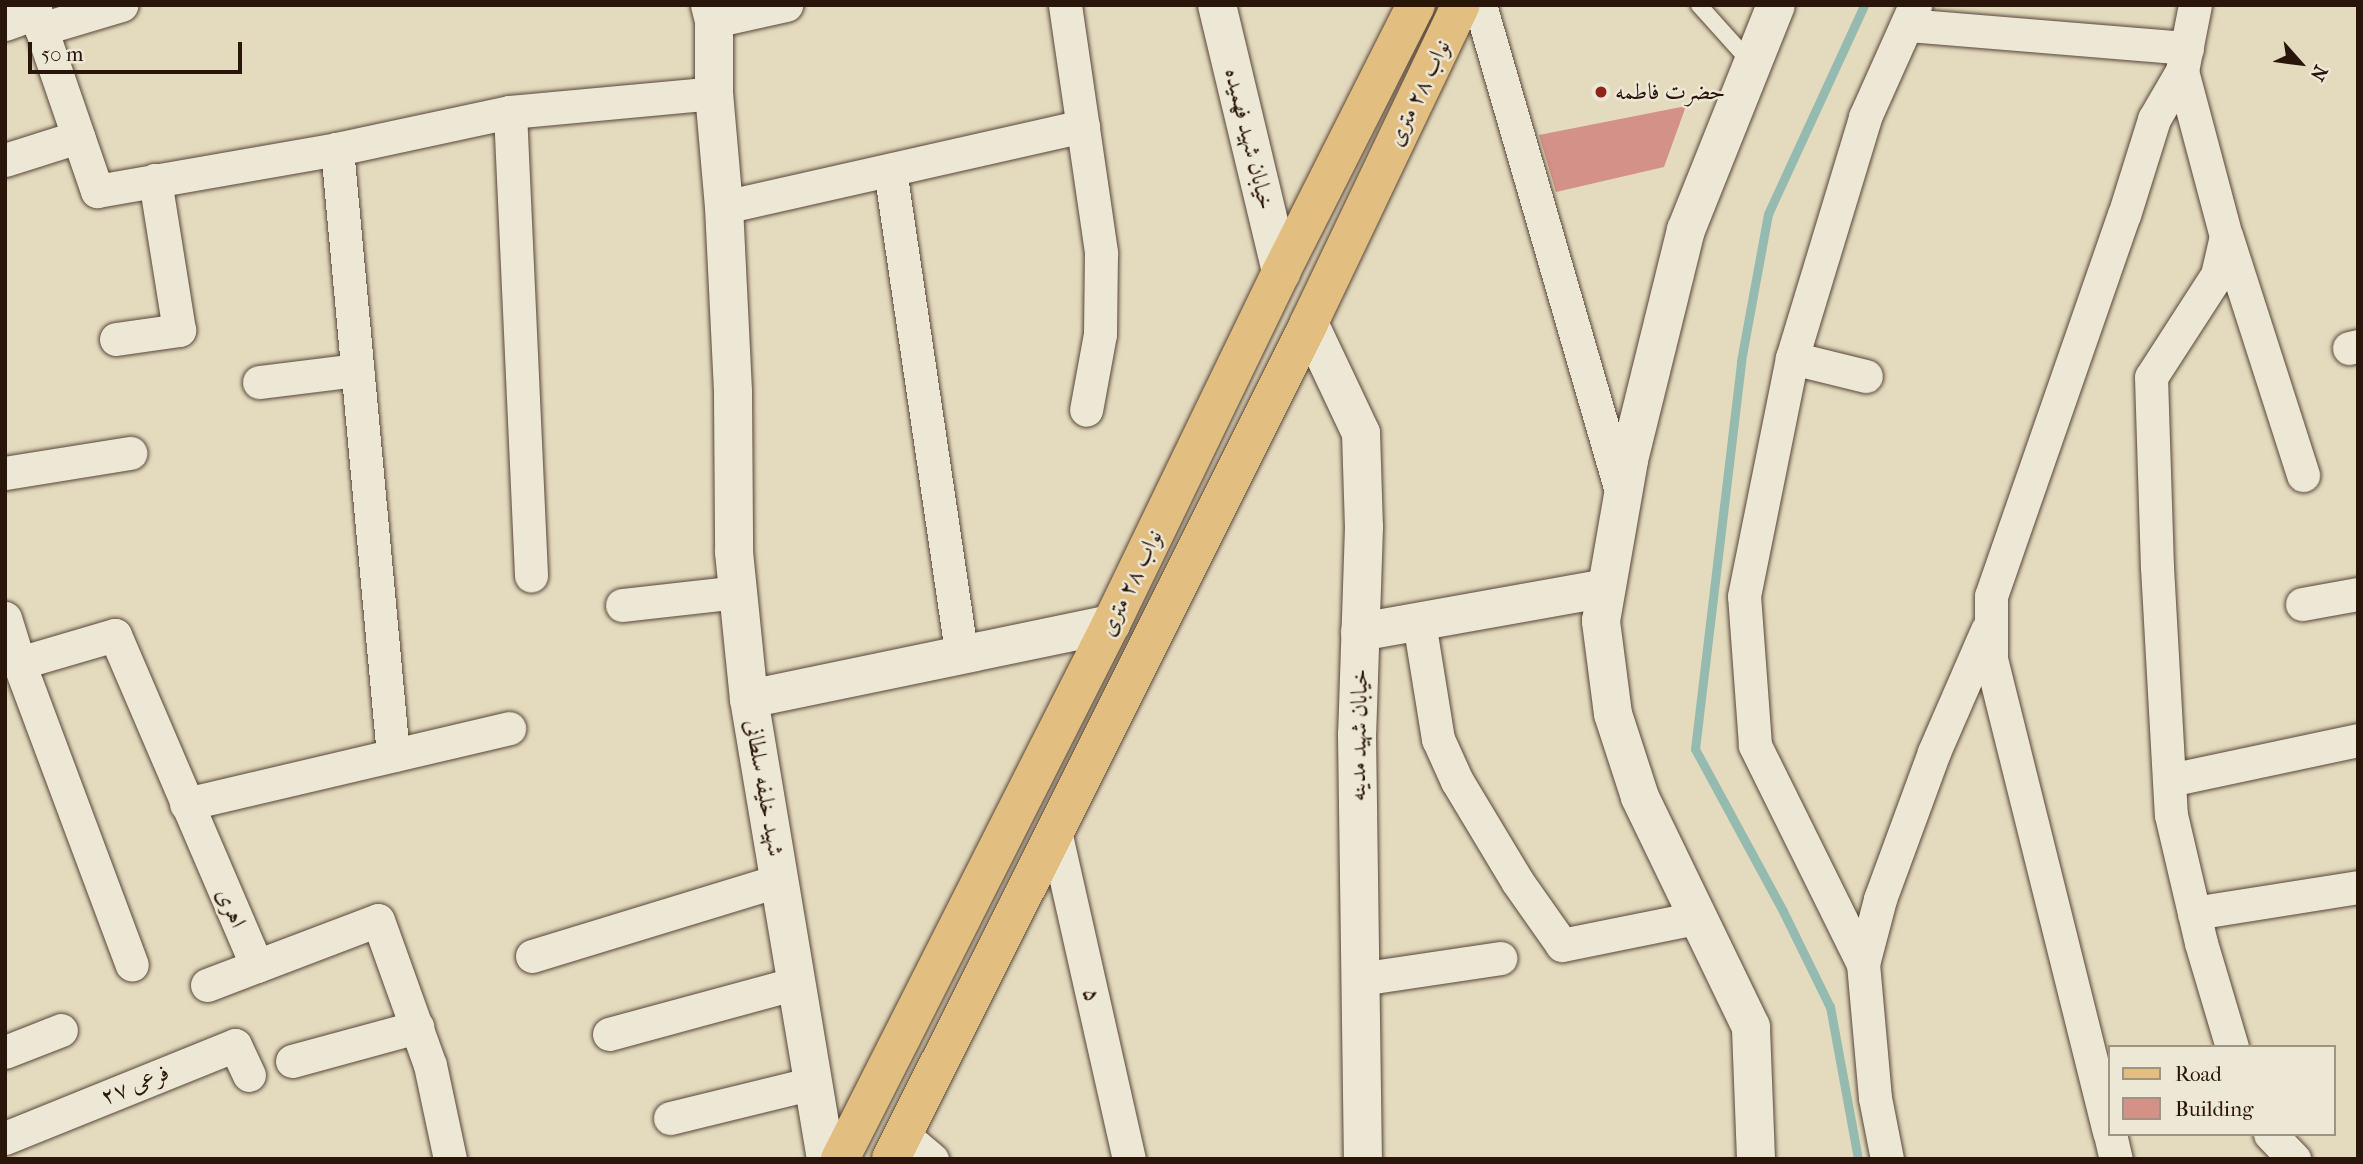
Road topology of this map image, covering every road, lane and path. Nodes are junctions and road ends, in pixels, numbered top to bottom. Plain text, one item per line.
1 (121, 5) edge
2 (786, 5) edge
3 (1065, 5) edge
4 (1217, 5) edge
5 (1416, 5) edge
6 (1461, 5) edge
7 (1480, 5) edge
8 (1699, 5) edge
9 (1776, 5) edge
10 (2195, 5) edge
11 (712, 13) edge
12 (1911, 15) edge
13 (37, 16) edge
14 (5, 24) edge
15 (2184, 59) junction
16 (1751, 64) junction
17 (714, 93) junction
18 (510, 112) junction
19 (1083, 126) junction
20 (78, 137) junction
21 (337, 149) junction
22 (5, 160) edge
23 (890, 170) junction
24 (155, 180) junction
25 (724, 207) junction
26 (2226, 236) junction
27 (1281, 272) junction
28 (1309, 323) junction
29 (116, 339) dead end
30 (1792, 358) junction
31 (356, 370) junction
32 (1866, 376) dead end
33 (258, 382) dead end
34 (1086, 410) dead end
35 (130, 453) dead end
36 (5, 473) edge
37 (2303, 475) dead end
38 (1623, 498) junction
39 (531, 576) dead end
40 (1606, 588) junction
41 (738, 592) junction
42 (2358, 594) edge
43 (2302, 604) dead end
44 (622, 605) dead end
45 (5, 618) edge
46 (1419, 622) junction
47 (1990, 622) junction
48 (1111, 624) junction
49 (1360, 632) junction
50 (962, 655) junction
51 (19, 663) junction
52 (749, 699) junction
53 (509, 728) dead end
54 (2358, 740) edge
55 (393, 755) junction
56 (2170, 780) junction
57 (186, 804) junction
58 (1055, 831) junction
59 (779, 880) junction
60 (2358, 887) edge
61 (2194, 913) junction
62 (1696, 918) junction
63 (532, 956) dead end
64 (1500, 958) dead end
65 (1863, 964) junction
66 (132, 965) dead end
67 (257, 966) junction
68 (1360, 979) junction
69 (797, 983) junction
70 (207, 985) dead end
71 (417, 1027) junction
72 (61, 1030) dead end
73 (609, 1034) dead end
74 (2231, 1045) edge
75 (5, 1052) edge
76 (292, 1061) dead end
77 (249, 1075) dead end
78 (814, 1083) junction
79 (670, 1118) dead end
80 (2108, 1125) edge
81 (2111, 1136) edge
82 (2272, 1136) edge
83 (5, 1138) edge
84 (897, 1147) edge
85 (450, 1159) edge
86 (826, 1159) edge
87 (840, 1159) edge
88 (932, 1159) edge
89 (1129, 1159) edge
90 (1363, 1159) edge
91 (1756, 1159) edge
92 (1887, 1159) edge
93 (2116, 1159) edge
94 (2294, 1159) edge

1 - 13 street
2 - 11 street
3 - 19 street
4 - 27 street, خیابان شهید فهمیده
5 - 27 main road, نواب ۲۸ متری
6 - 28 main road, نواب ۲۸ متری
7 - 38 street
8 - 16 lane
9 - 16 street
10 - 15 street
11 - 17 street
12 - 15 street
12 - 30 street
13 - 14 street
13 - 20 street
15 - 26 street
15 - 47 street
16 - 38 street
17 - 18 street
17 - 25 street
18 - 21 street
18 - 39 street
19 - 23 street
19 - 34 street
20 - 22 street
20 - 24 street
21 - 24 street
21 - 31 street
23 - 25 street
23 - 50 street
24 - 29 street
25 - 41 street
26 - 37 street
26 - 56 street
27 - 48 main road, نواب ۲۸ متری
28 - 49 street, خیابان شهید مدینه
28 - 58 main road, نواب ۲۸ متری
30 - 32 street
30 - 65 street
31 - 33 street
31 - 55 street
35 - 36 street
38 - 40 street
40 - 46 street
40 - 62 street
41 - 44 street
41 - 52 street
42 - 43 street
45 - 51 street
46 - 49 street
46 - 62 street
47 - 65 street
47 - 80 street
48 - 50 street, شهید خلیفه سلطانی
48 - 87 main road, نواب ۲۸ متری
49 - 68 street, خیابان شهید مدینه
50 - 52 street, شهید خلیفه سلطانی
51 - 57 street, اهری
51 - 66 street
52 - 59 street, شهید خلیفه سلطانی
53 - 55 street
54 - 56 street
55 - 57 street
56 - 61 street
57 - 67 street, اهری
58 - 84 main road, نواب ۲۸ متری
58 - 89 street, ۵
59 - 63 street
59 - 69 street, شهید خلیفه سلطانی
60 - 61 street
61 - 74 street
62 - 91 street
64 - 68 street
65 - 92 street
67 - 70 street
67 - 71 street
68 - 90 street, خیابان شهید مدینه
69 - 73 street
69 - 78 street, شهید خلیفه سلطانی
71 - 76 street
71 - 85 street
72 - 75 street
77 - 83 street, فرعی ۲۷
78 - 79 street
78 - 86 street, شهید خلیفه سلطانی
81 - 93 street
82 - 94 street
84 - 88 street

